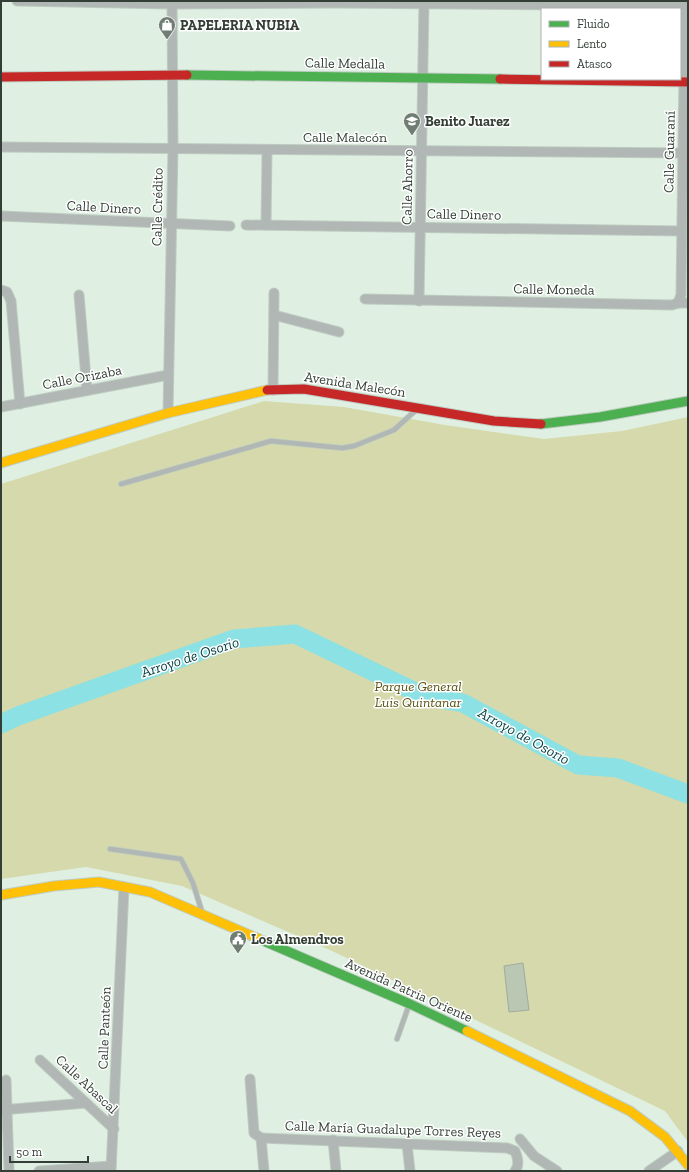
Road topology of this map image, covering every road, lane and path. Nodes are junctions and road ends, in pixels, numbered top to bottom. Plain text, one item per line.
1 (18, 1) edge
2 (92, 2) edge
3 (172, 2) edge
4 (252, 2) edge
5 (337, 2) edge
6 (424, 2) edge
7 (510, 3) edge
8 (686, 4) edge
9 (172, 75) junction
10 (1, 76) edge
11 (422, 78) junction
12 (686, 83) edge
13 (1, 148) edge
14 (173, 148) junction
15 (267, 151) junction
16 (421, 152) junction
17 (685, 152) edge
18 (1, 216) edge
19 (171, 224) junction
20 (246, 225) dead end
21 (266, 225) junction
22 (230, 226) dead end
23 (420, 227) junction
24 (682, 231) junction
25 (4, 291) edge
26 (274, 293) dead end
27 (79, 295) dead end
28 (365, 299) dead end
29 (419, 301) junction
30 (678, 303) junction
31 (688, 303) edge
32 (274, 315) junction
33 (339, 332) dead end
34 (168, 375) junction
35 (87, 390) junction
36 (273, 390) junction
37 (688, 401) edge
38 (20, 404) junction
39 (1, 407) edge
40 (418, 408) junction
41 (168, 413) junction
42 (1, 463) edge
43 (121, 484) dead end
44 (110, 849) dead end
45 (124, 887) junction
46 (1, 895) edge
47 (203, 914) junction
48 (410, 1004) junction
49 (397, 1039) dead end
50 (40, 1060) dead end
51 (250, 1079) dead end
52 (6, 1080) dead end
53 (86, 1103) junction
54 (5, 1110) edge
55 (114, 1129) junction
56 (261, 1138) junction
57 (520, 1139) dead end
58 (333, 1140) junction
59 (407, 1144) junction
60 (678, 1151) junction
61 (688, 1165) edge
62 (111, 1169) edge
63 (9, 1171) edge
64 (39, 1171) edge
65 (264, 1171) edge
66 (336, 1171) edge
67 (410, 1171) edge
68 (515, 1171) edge
69 (557, 1171) edge
70 (649, 1171) edge

1 - 2 street
2 - 3 street
3 - 4 street
3 - 9 street, Calle Crédito
4 - 5 street
5 - 6 street
6 - 7 street
6 - 11 street, Calle Ahorro
7 - 8 street
8 - 12 street, Calle Guaraní
9 - 10 street, Calle Medalla
9 - 11 street, Calle Medalla
9 - 14 street, Calle Crédito
11 - 12 street, Calle Medalla
11 - 16 street, Calle Ahorro
12 - 17 street, Calle Guaraní
13 - 14 street, Calle Malecón
14 - 15 street, Calle Malecón
14 - 19 street, Calle Crédito
15 - 16 street, Calle Malecón
15 - 21 street
16 - 17 street, Calle Malecón
16 - 23 street, Calle Ahorro
17 - 24 street, Calle Guaraní
18 - 19 street, Calle Dinero
19 - 22 street, Calle Dinero
19 - 34 street, Calle Crédito
20 - 21 street, Calle Dinero
21 - 23 street, Calle Dinero
23 - 24 street, Calle Dinero
23 - 29 street, Calle Ahorro
24 - 30 street, Calle Guaraní
25 - 38 street
26 - 32 street
27 - 35 street
28 - 29 street, Calle Moneda
29 - 30 street, Calle Moneda
30 - 31 street, Calle Moneda
32 - 33 street
32 - 36 street
34 - 35 street, Calle Orizaba
34 - 41 street, Calle Crédito
35 - 38 street, Calle Orizaba
36 - 40 street, Avenida Malecón
36 - 41 street, Avenida Malecón
37 - 40 street, Avenida Malecón
38 - 39 street, Calle Orizaba
40 - 43 lane
41 - 42 street, Avenida Malecón
44 - 47 lane
45 - 46 street, Avenida Patria Oriente
45 - 47 street, Avenida Patria Oriente
45 - 55 street, Calle Panteón
47 - 48 street, Avenida Patria Oriente
48 - 49 lane
48 - 60 street, Avenida Patria Oriente
50 - 53 street, Calle Abascal
51 - 56 street
52 - 54 street
53 - 54 street
53 - 55 street, Calle Abascal
54 - 63 street
55 - 62 street, Calle Panteón
56 - 58 street, Calle María Guadalupe Torres Reyes
56 - 65 street
57 - 69 street
58 - 59 street, Calle María Guadalupe Torres Reyes
58 - 66 street
59 - 67 street
59 - 68 street, Calle María Guadalupe Torres Reyes
60 - 61 street, Avenida Patria Oriente
60 - 70 street
62 - 64 street

